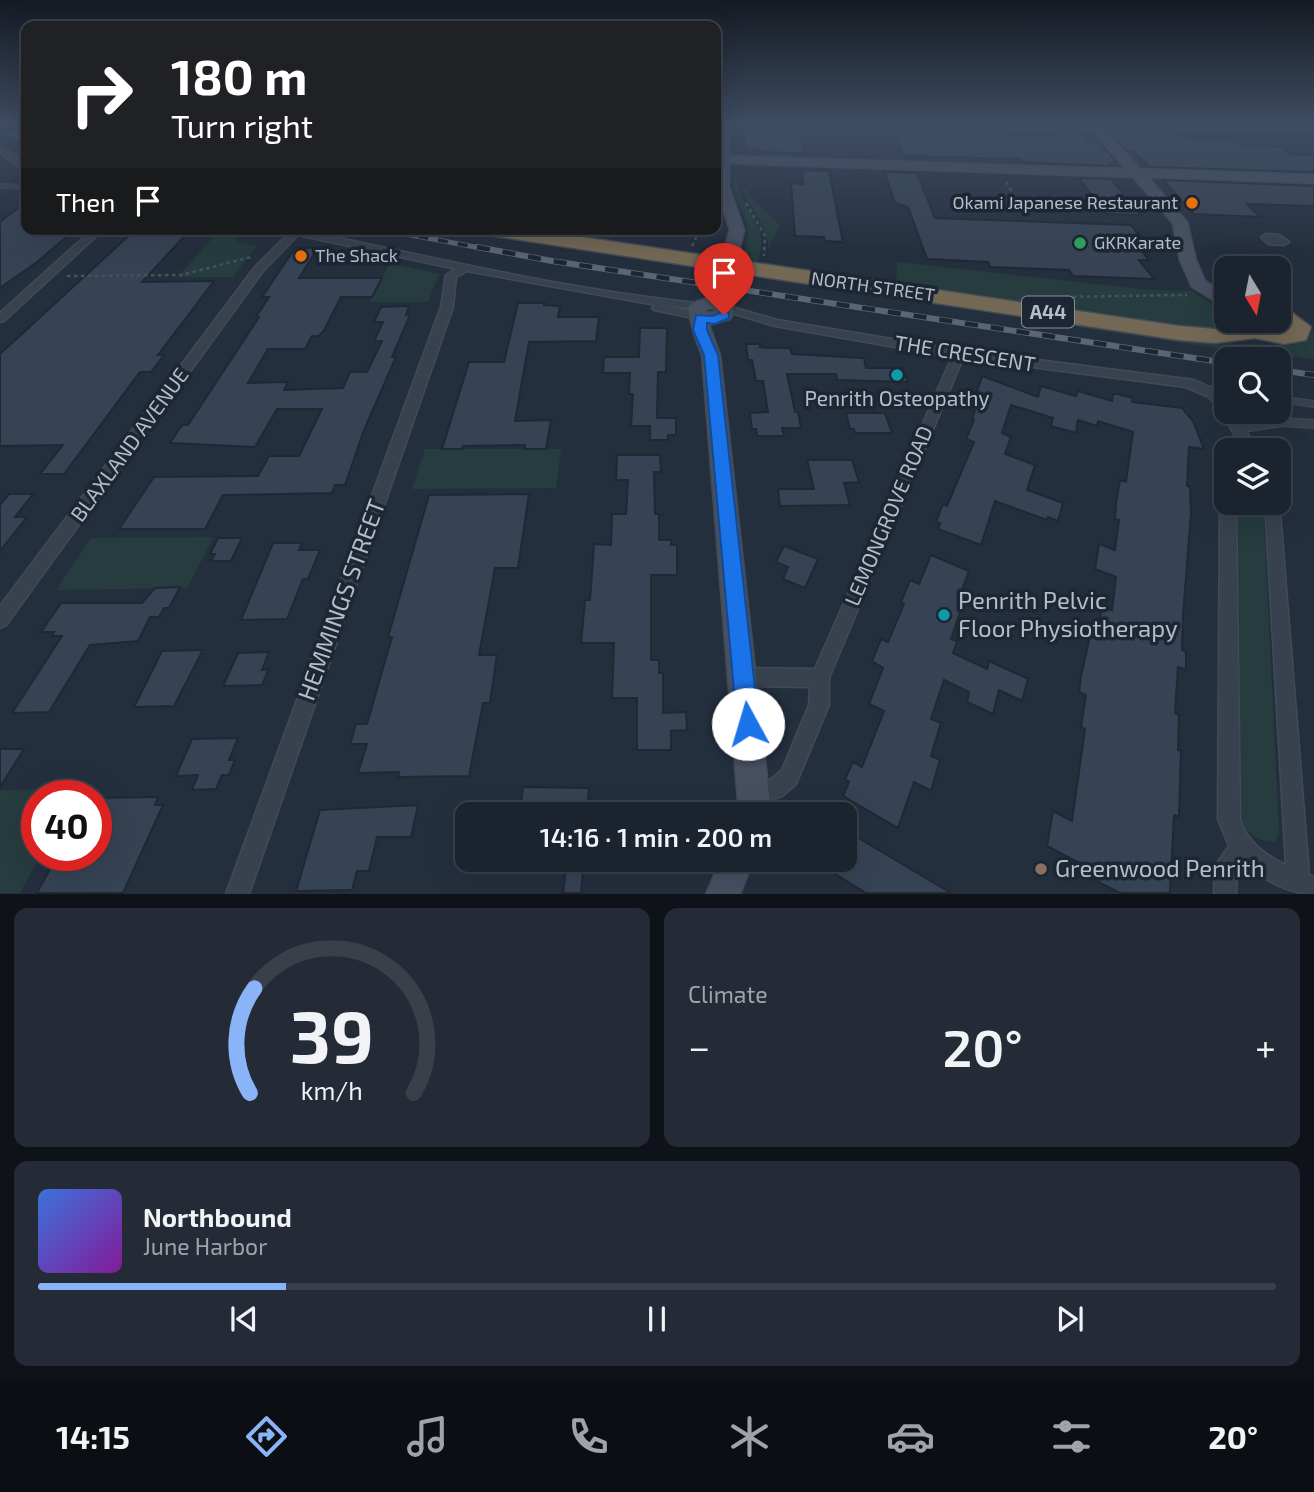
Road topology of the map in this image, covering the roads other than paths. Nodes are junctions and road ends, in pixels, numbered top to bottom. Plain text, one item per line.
1 (980, 168) edge
2 (1133, 168) edge
3 (1138, 173) junction
4 (721, 176) edge
5 (1314, 179) edge
6 (0, 186) edge
7 (21, 187) edge
8 (92, 235) edge
9 (284, 235) edge
10 (312, 235) edge
11 (528, 235) edge
12 (466, 268) junction
13 (1214, 294) edge
14 (709, 309) junction
15 (1314, 313) edge
16 (1292, 315) edge
17 (0, 319) edge
18 (1292, 322) edge
19 (1225, 333) edge
20 (1269, 333) edge
21 (959, 354) junction
22 (1214, 389) edge
23 (1208, 390) junction
24 (1214, 394) edge
25 (1291, 401) edge
26 (1314, 404) edge
27 (1234, 424) edge
28 (1314, 424) edge
29 (1236, 429) junction
30 (1238, 438) edge
31 (1242, 438) edge
32 (1228, 515) edge
33 (1274, 515) edge
34 (0, 620) edge
35 (743, 677) junction
36 (820, 678) junction
37 (755, 802) edge
38 (759, 802) edge
39 (1241, 848) junction
40 (732, 872) edge
41 (1296, 885) edge
42 (237, 894) edge
43 (723, 894) edge
44 (1225, 894) edge

1 - 3 street
2 - 3 street
3 - 5 street
3 - 13 street
4 - 14 street, bridge
6 - 7 lane
8 - 17 street
9 - 34 street, BLAXLAND AVENUE
10 - 12 street, THE CRESCENT
11 - 19 highway, NORTH STREET / A44
12 - 14 street, THE CRESCENT
12 - 42 street, HEMMINGS STREET
14 - 21 street, THE CRESCENT
14 - 35 street
15 - 16 highway, A44
18 - 20 highway, A44
21 - 23 street, THE CRESCENT
21 - 36 street, LEMONGROVE ROAD
22 - 23 lane
23 - 24 street
25 - 26 lane
27 - 29 street
28 - 29 lane
29 - 30 street
29 - 31 street
32 - 39 street
33 - 41 street
35 - 36 street
35 - 37 street
36 - 38 street, LEMONGROVE ROAD
39 - 41 street
39 - 44 street
40 - 43 street

